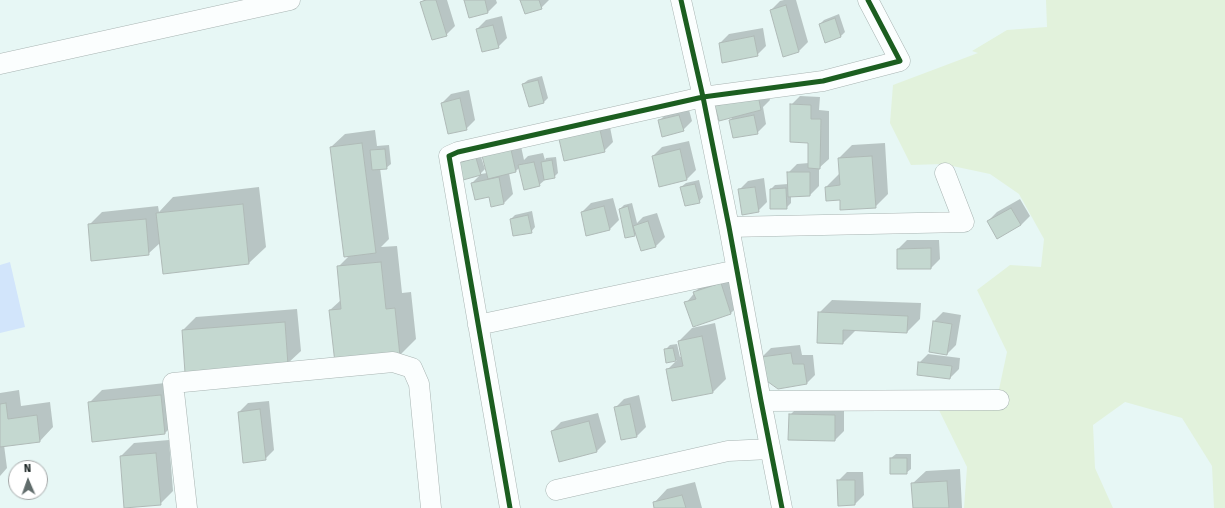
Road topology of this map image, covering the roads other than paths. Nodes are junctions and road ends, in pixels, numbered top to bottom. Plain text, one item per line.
1 (290, 0) edge
2 (681, 0) edge
3 (868, 0) edge
4 (249, 4) edge
5 (0, 64) edge
6 (703, 97) junction
7 (945, 173) dead end
8 (729, 227) junction
9 (737, 270) junction
10 (478, 325) junction
11 (1000, 400) dead end
12 (760, 401) junction
13 (770, 449) junction
14 (556, 490) dead end
15 (187, 508) edge
16 (432, 508) edge
17 (510, 508) edge
18 (782, 508) edge

1 - 4 street
2 - 6 street
3 - 6 street
4 - 5 street
6 - 8 street
6 - 10 street
7 - 8 street
8 - 9 street
9 - 10 street
9 - 12 street
10 - 17 street
11 - 12 street
12 - 13 street
13 - 14 street
13 - 18 street
15 - 16 street

